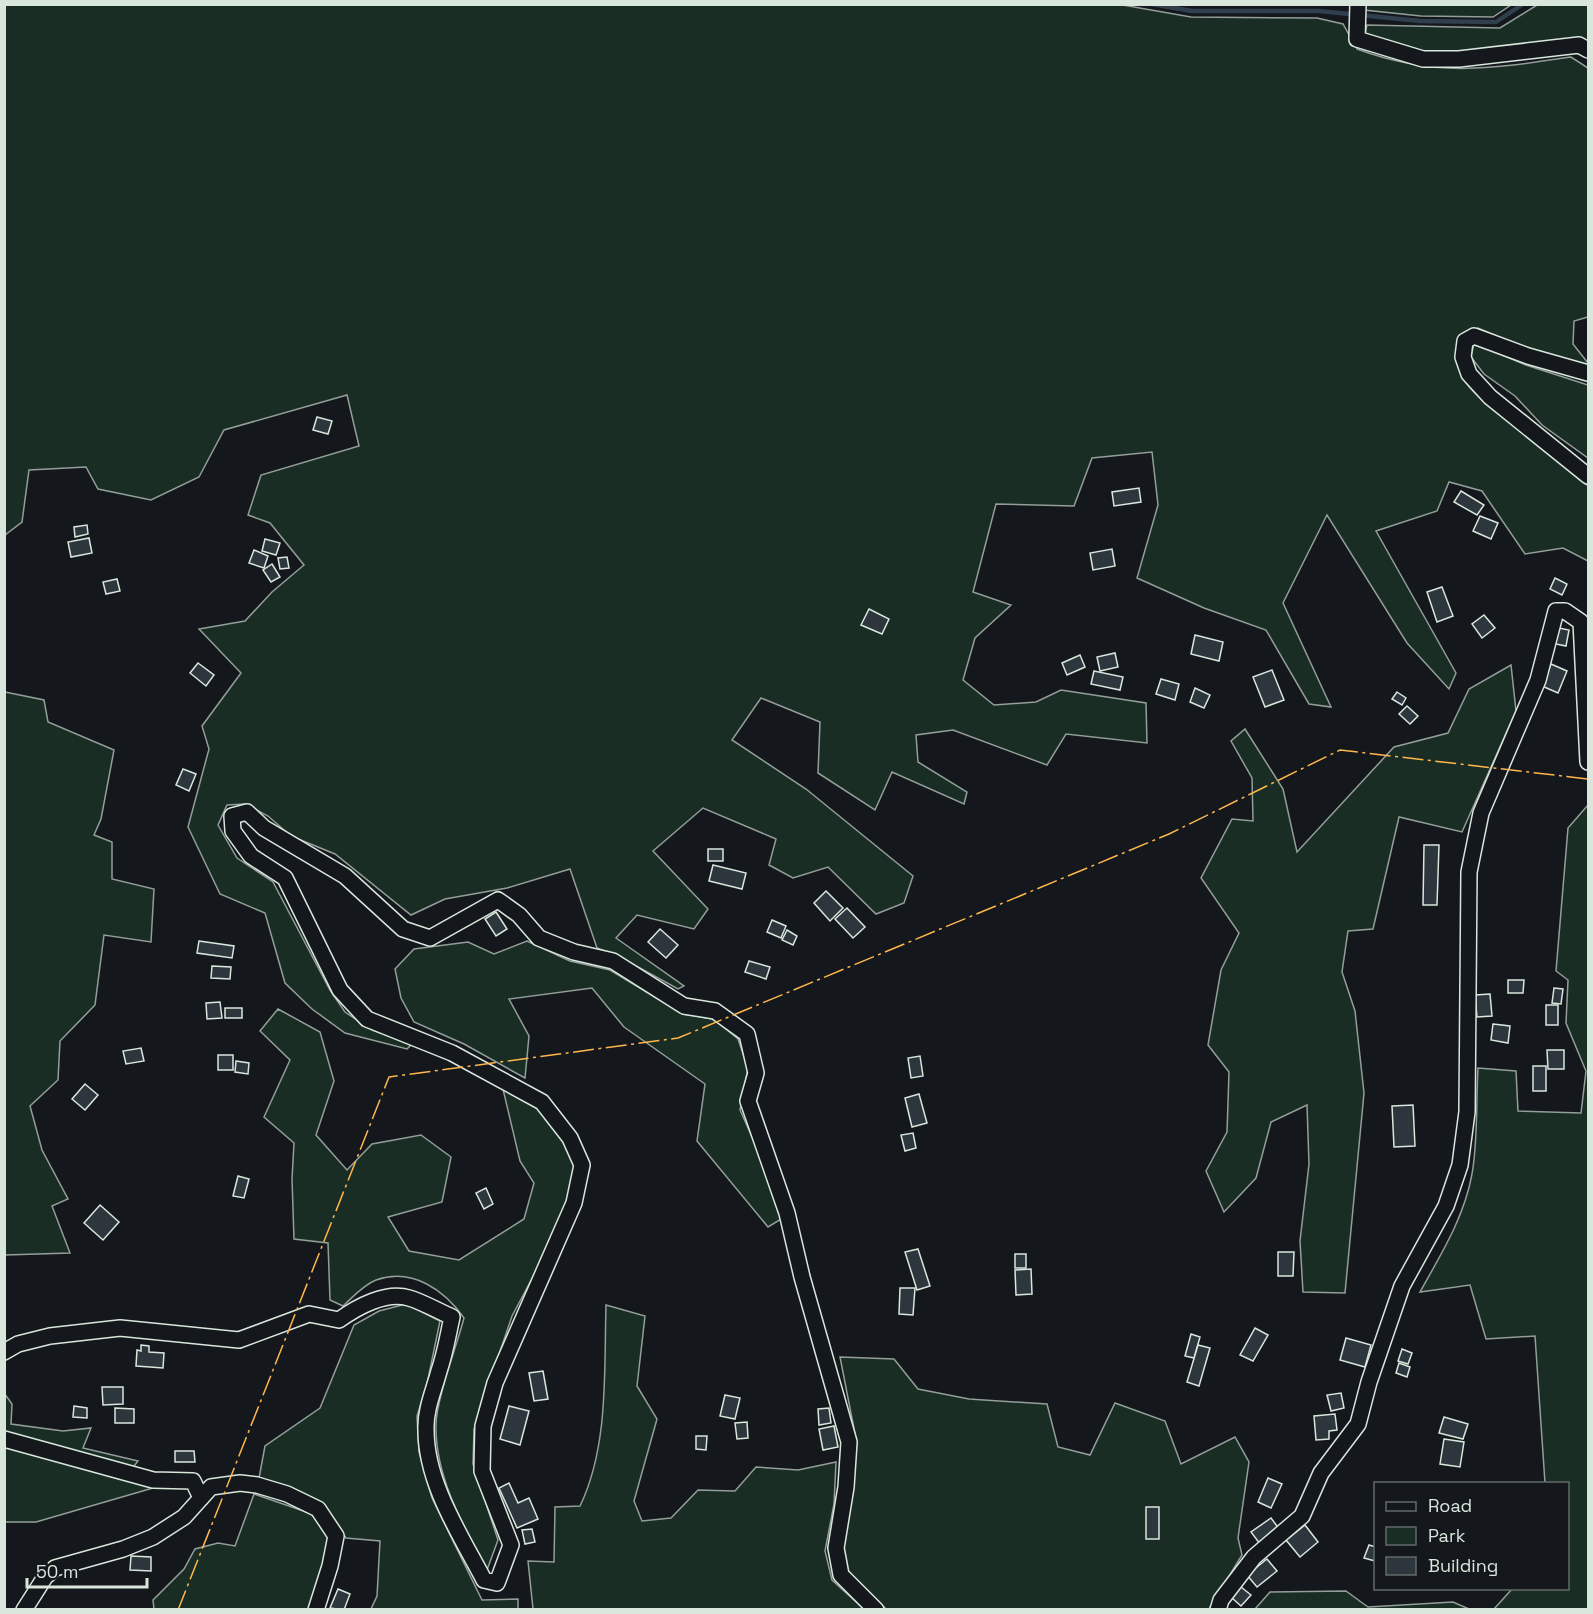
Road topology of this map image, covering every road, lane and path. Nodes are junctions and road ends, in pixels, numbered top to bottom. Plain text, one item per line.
1 (1358, 4) edge
2 (1588, 50) edge
3 (1588, 373) edge
4 (1588, 476) edge
5 (1588, 762) edge
6 (4, 1352) edge
7 (4, 1439) edge
8 (201, 1498) junction
9 (24, 1610) edge
10 (316, 1610) edge
11 (876, 1610) edge
12 (1218, 1610) edge

1 - 2 street
3 - 4 street
5 - 12 street
6 - 11 street
7 - 8 street
8 - 9 street
8 - 10 street

